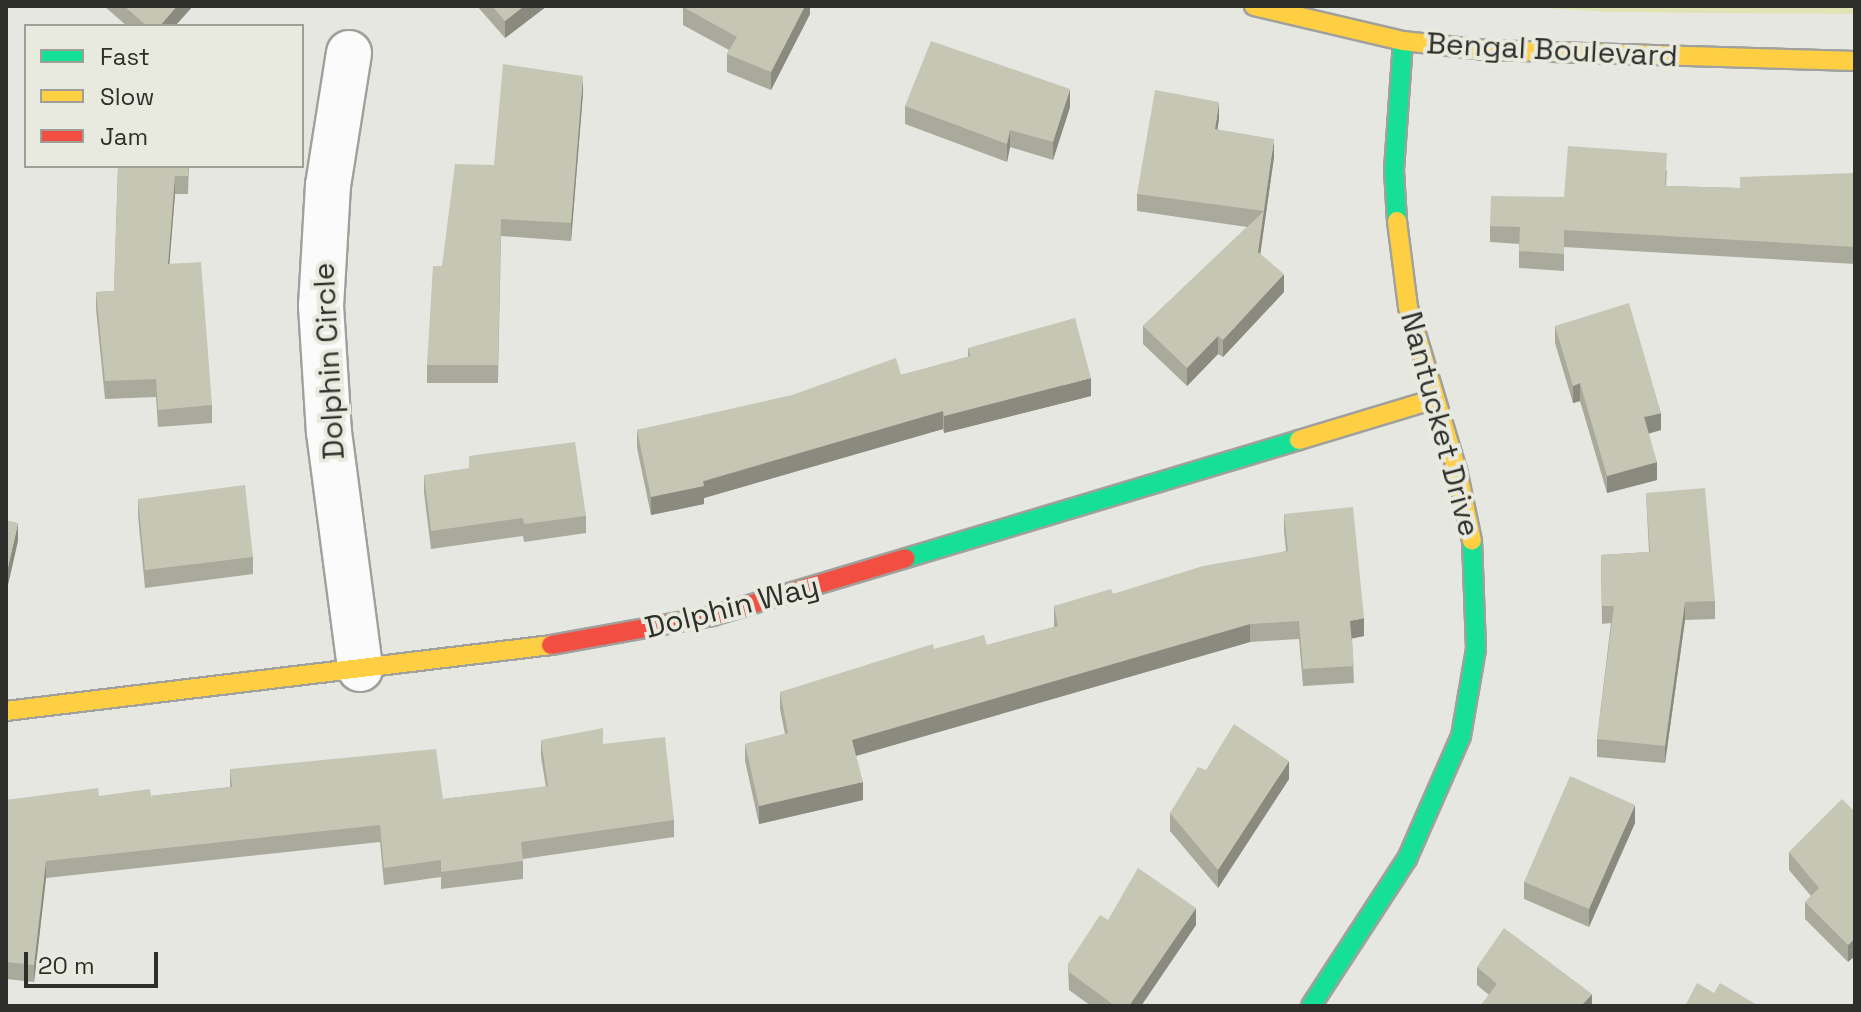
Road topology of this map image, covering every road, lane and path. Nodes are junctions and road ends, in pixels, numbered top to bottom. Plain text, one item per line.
1 (1254, 6) edge
2 (1403, 41) junction
3 (349, 53) dead end
4 (1855, 61) edge
5 (1435, 399) junction
6 (360, 669) junction
7 (6, 711) edge
8 (1311, 1006) edge

1 - 2 street, Bengal Boulevard
2 - 4 street, Bengal Boulevard
2 - 5 street, Nantucket Drive
3 - 6 street, Dolphin Circle
5 - 6 street, Dolphin Way
5 - 8 street, Nantucket Drive
6 - 7 street, Dolphin Way

